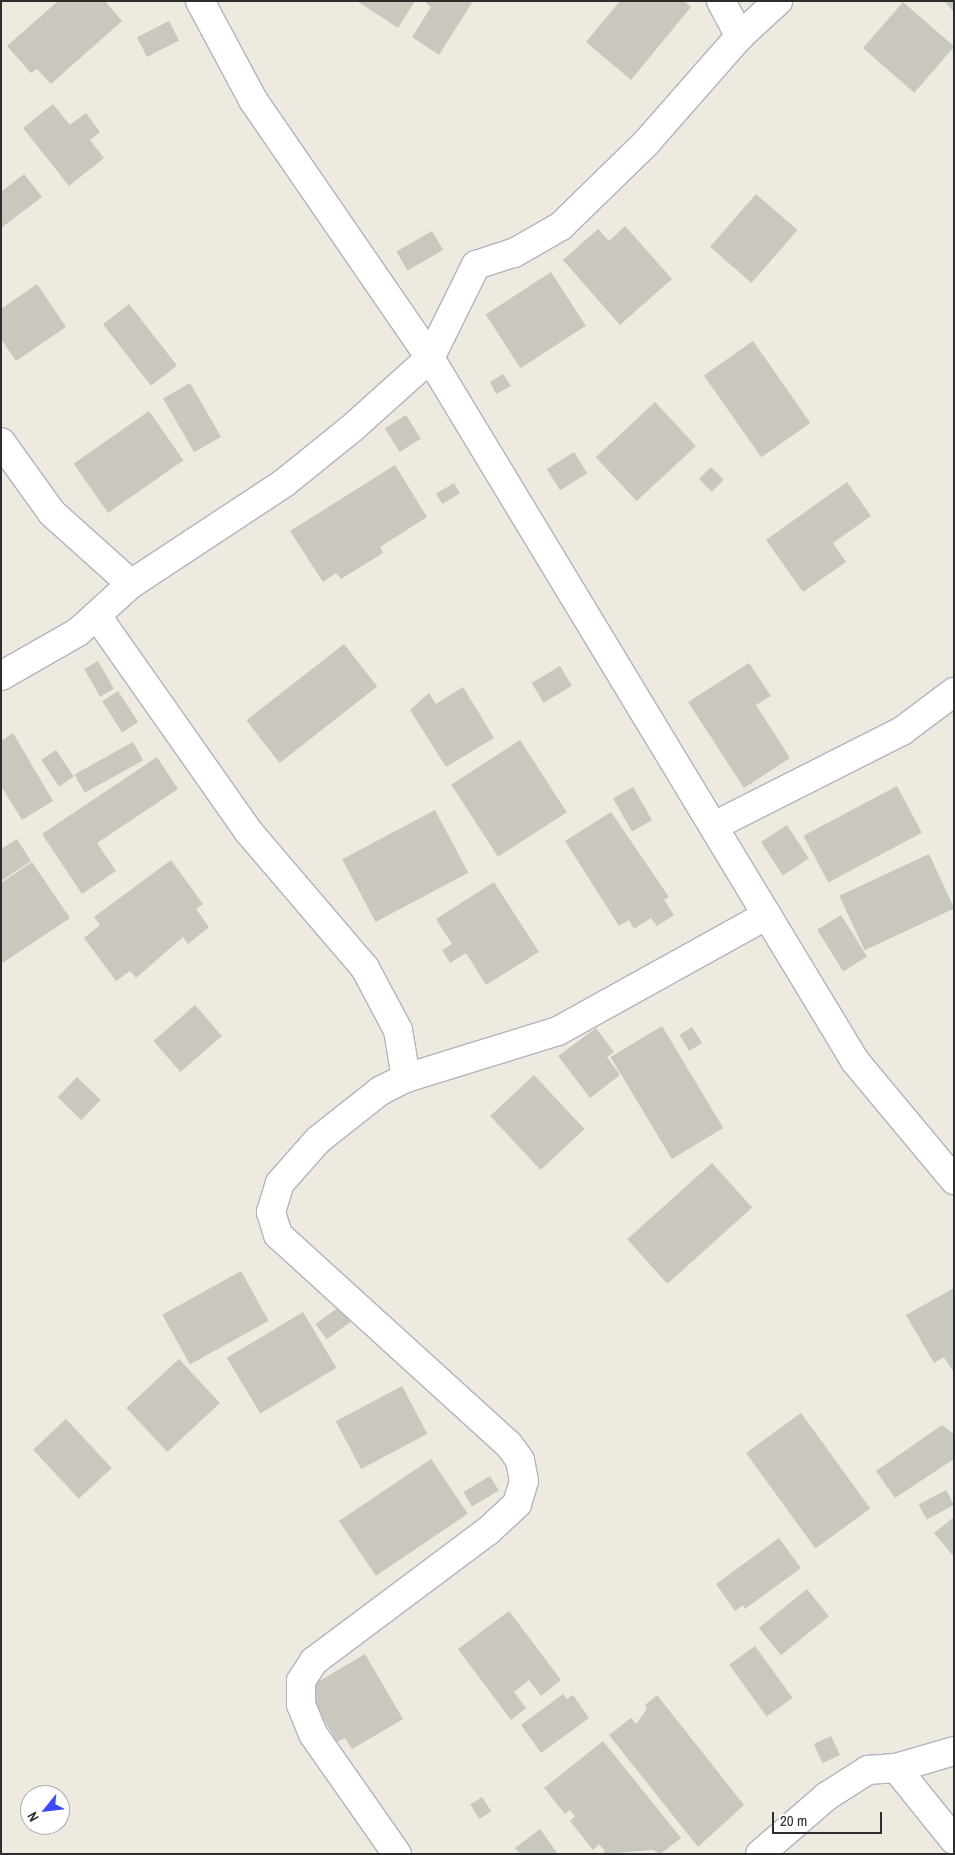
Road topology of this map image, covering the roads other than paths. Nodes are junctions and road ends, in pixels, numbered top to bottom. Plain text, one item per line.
1 (721, 1) edge
2 (778, 1) edge
3 (210, 6) edge
4 (740, 36) junction
5 (430, 358) junction
6 (1, 442) edge
7 (131, 584) junction
8 (97, 616) junction
9 (1, 676) edge
10 (954, 692) edge
11 (714, 826) junction
12 (768, 915) junction
13 (406, 1078) junction
14 (954, 1180) edge
15 (954, 1752) edge
16 (896, 1768) junction
17 (954, 1840) edge
18 (397, 1854) edge
19 (760, 1854) edge

1 - 4 street
2 - 4 street
3 - 5 street
4 - 5 street
5 - 7 street
5 - 11 street
6 - 7 street
7 - 8 street
8 - 9 street
8 - 13 street
10 - 11 street
11 - 12 street
12 - 13 street
12 - 14 street
13 - 18 street
15 - 16 street
16 - 17 street
16 - 19 street

